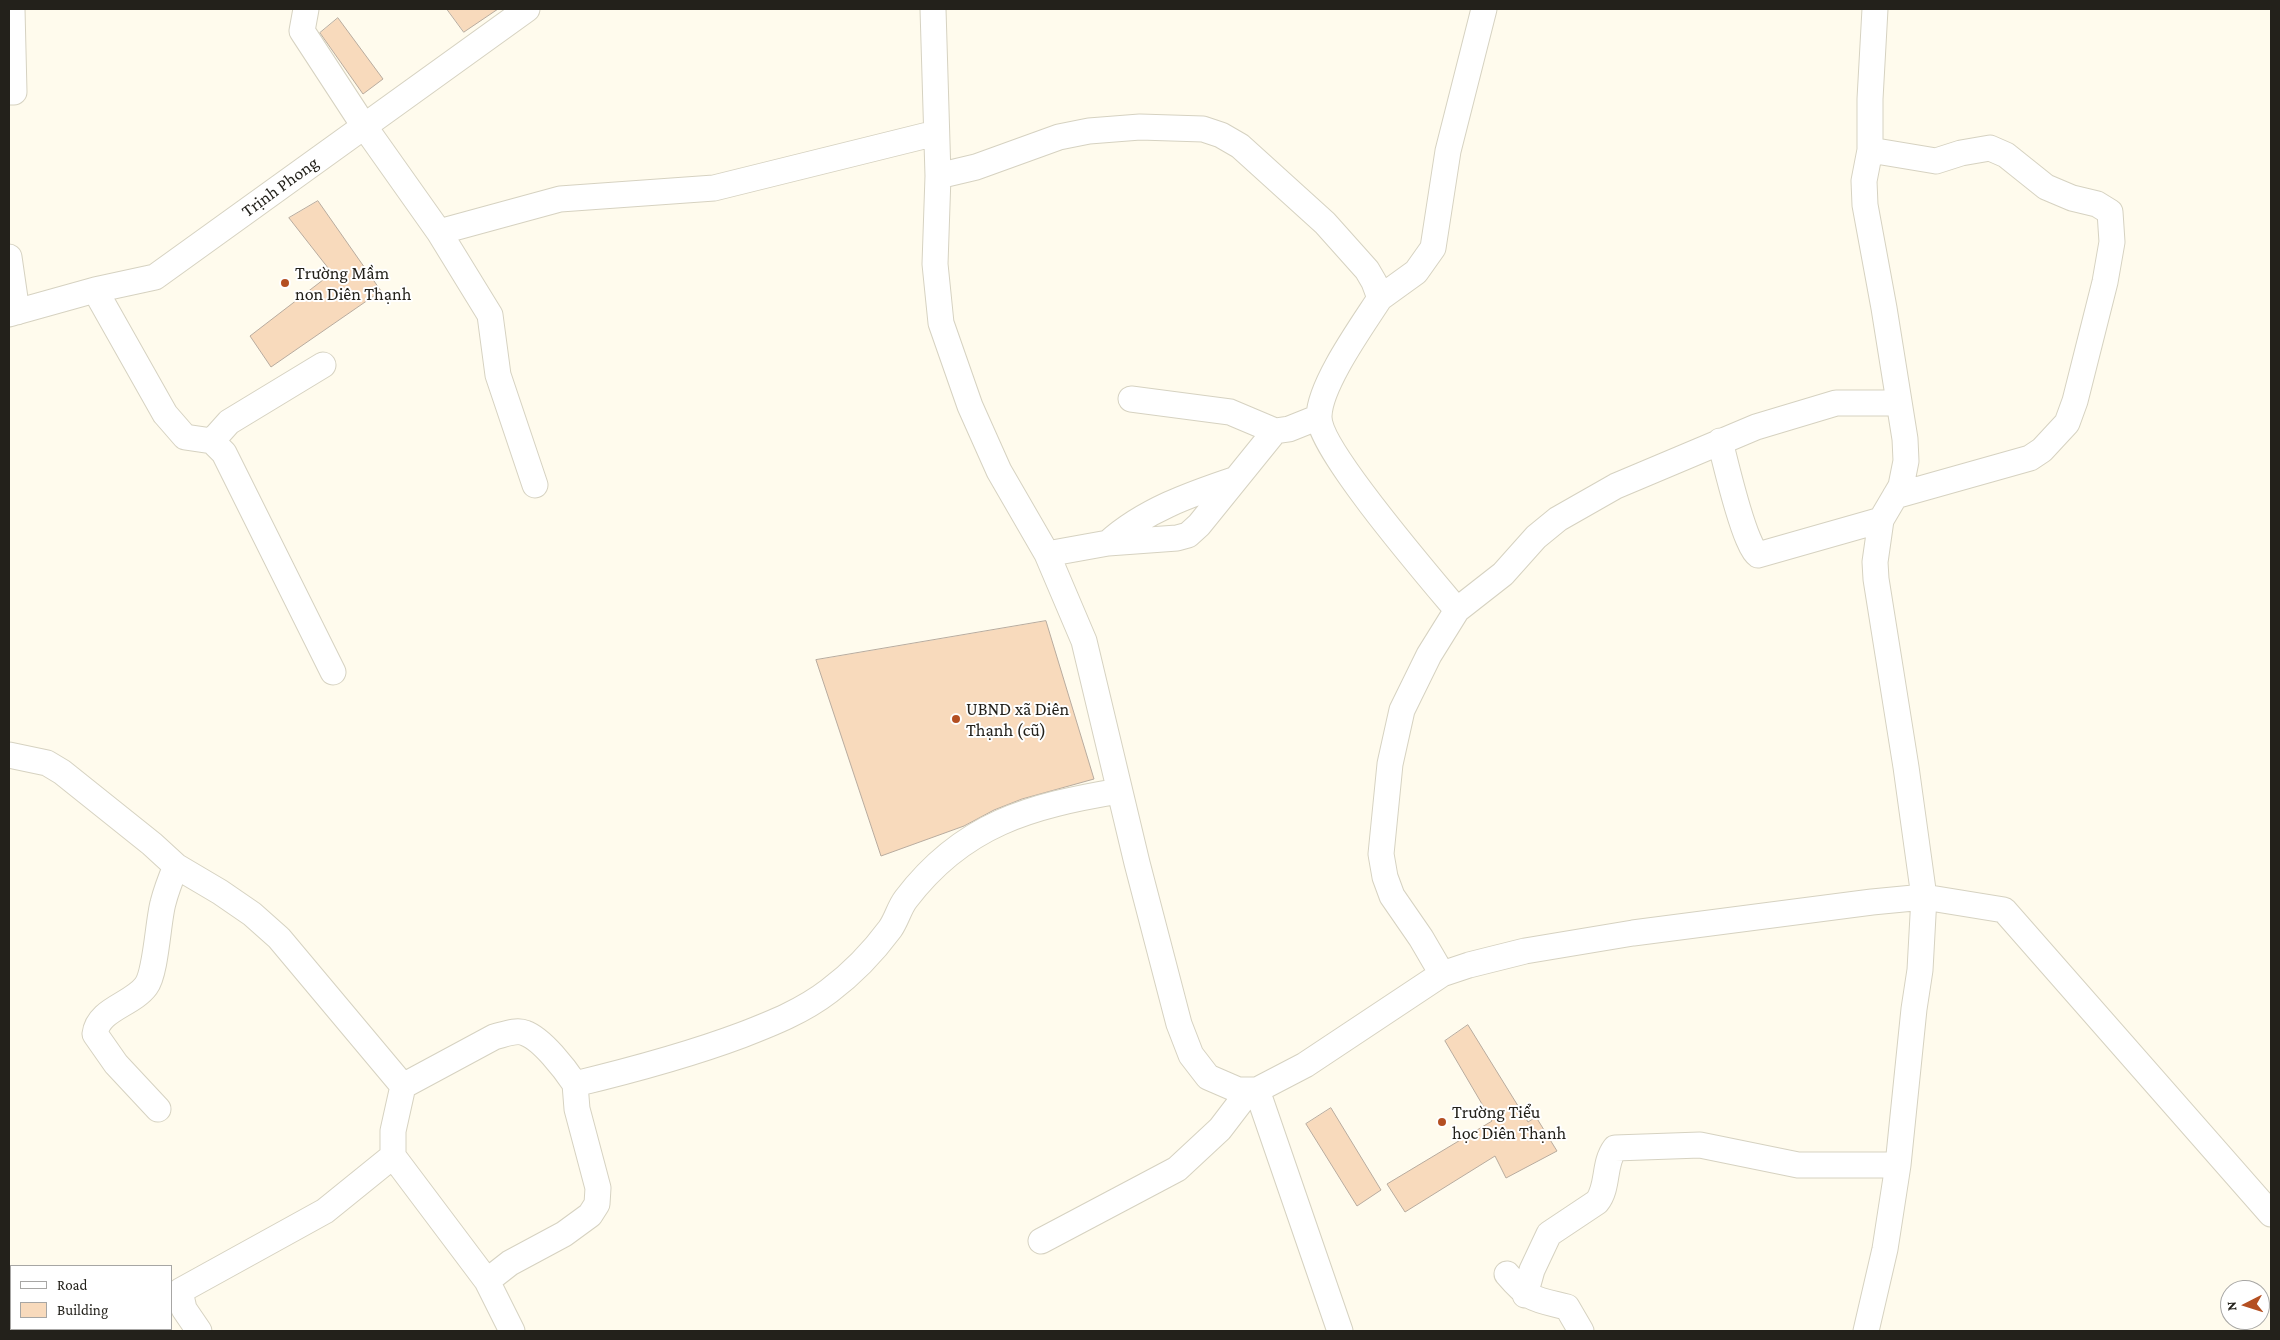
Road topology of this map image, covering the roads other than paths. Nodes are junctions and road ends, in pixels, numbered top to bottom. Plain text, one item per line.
1 (12, 9) edge
2 (306, 9) edge
3 (527, 9) edge
4 (932, 9) edge
5 (1484, 9) edge
6 (1875, 9) edge
7 (9, 92) edge
8 (364, 126) junction
9 (936, 133) junction
10 (1870, 150) junction
11 (938, 176) junction
12 (439, 232) junction
13 (9, 257) edge
14 (95, 290) junction
15 (1380, 298) junction
16 (13, 313) edge
17 (323, 365) dead end
18 (1131, 399) dead end
19 (1898, 403) junction
20 (1319, 417) junction
21 (1275, 431) junction
22 (212, 441) junction
23 (1720, 442) junction
24 (1236, 479) junction
25 (535, 485) dead end
26 (1895, 496) junction
27 (1881, 520) junction
28 (1108, 543) junction
29 (1047, 554) junction
30 (1457, 610) junction
31 (333, 672) dead end
32 (9, 755) edge
33 (1119, 791) junction
34 (176, 866) junction
35 (1924, 897) junction
36 (1442, 974) junction
37 (575, 1084) junction
38 (403, 1086) junction
39 (1253, 1090) junction
40 (158, 1109) dead end
41 (393, 1156) junction
42 (1898, 1165) junction
43 (2271, 1214) edge
44 (1041, 1241) dead end
45 (1507, 1274) dead end
46 (487, 1281) junction
47 (1525, 1295) junction
48 (199, 1331) edge
49 (512, 1331) edge
50 (1340, 1331) edge
51 (1582, 1331) edge
52 (1866, 1331) edge

1 - 7 street
2 - 8 street
3 - 8 street, Trịnh Phong
4 - 9 street
5 - 15 street
6 - 10 street
8 - 12 street
8 - 14 street, Trịnh Phong
9 - 11 street
9 - 12 street
10 - 19 street
10 - 26 street
11 - 15 street
11 - 29 street
12 - 25 street
13 - 16 street
14 - 16 street, Trịnh Phong
14 - 22 street
15 - 20 street
17 - 22 street
18 - 21 street
19 - 23 street
19 - 26 street
20 - 21 street
20 - 30 street
21 - 24 street
22 - 31 street
23 - 27 street
23 - 30 street
24 - 28 street
24 - 28 street
26 - 27 street
27 - 35 street
28 - 29 street
29 - 33 street
30 - 36 street
32 - 34 street
33 - 37 street
33 - 39 street
34 - 38 street
34 - 40 street
35 - 36 street
35 - 42 street
35 - 43 street
36 - 39 street
37 - 38 street
37 - 46 street
38 - 41 street
39 - 44 street
39 - 50 street
41 - 46 street
41 - 48 street
42 - 47 street
42 - 52 street
45 - 47 street
46 - 49 street
47 - 51 street

